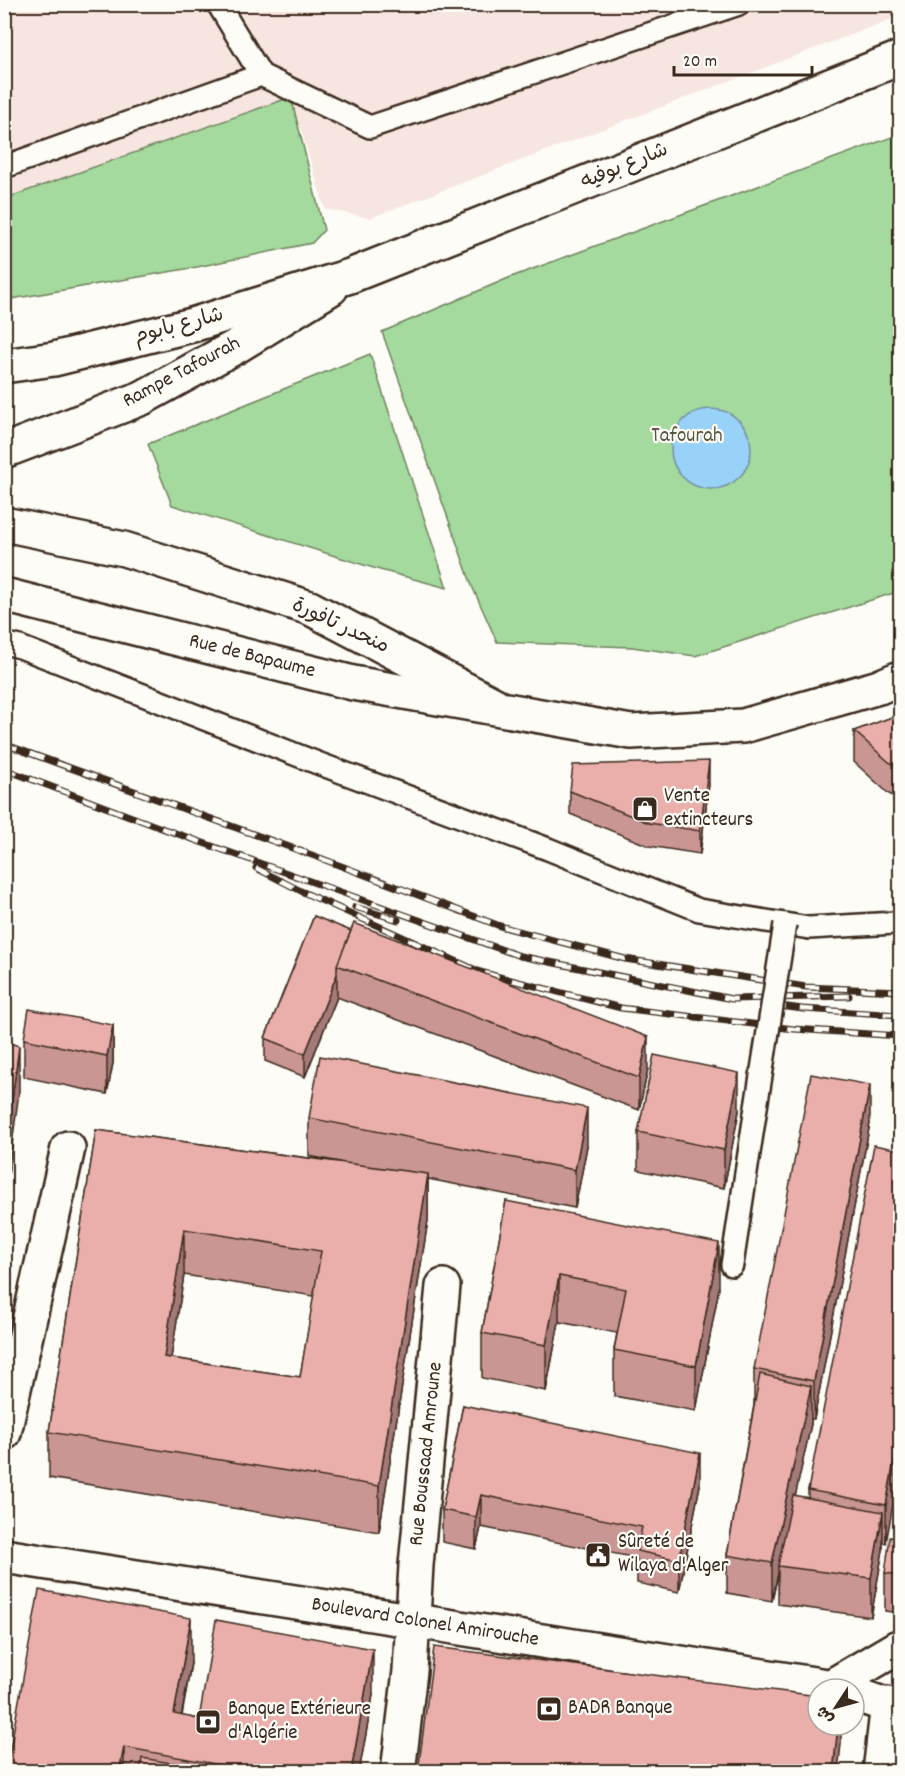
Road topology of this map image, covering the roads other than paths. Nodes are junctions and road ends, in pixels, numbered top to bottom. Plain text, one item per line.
1 (218, 4) edge
2 (739, 4) edge
3 (900, 58) edge
4 (261, 75) junction
5 (4, 166) edge
6 (350, 276) junction
7 (4, 366) edge
8 (4, 451) edge
9 (4, 524) edge
10 (4, 595) edge
11 (4, 643) edge
12 (900, 678) edge
13 (502, 708) junction
14 (895, 923) dead end
15 (785, 924) junction
16 (68, 1148) dead end
17 (732, 1265) dead end
18 (443, 1287) dead end
19 (4, 1433) edge
20 (4, 1556) edge
21 (413, 1621) junction
22 (900, 1647) edge
23 (860, 1677) edge
24 (806, 1684) edge
25 (866, 1696) edge
26 (896, 1704) edge
27 (398, 1772) edge
28 (880, 1772) edge

1 - 4 lane
2 - 4 lane
3 - 6 main road, شارع بوفيه
4 - 5 lane
6 - 7 main road, شارع بابوم
6 - 8 main road, Rampe Tafourah
9 - 13 main road, منحدر تافورة
10 - 13 main road, Rue de Bapaume
11 - 15 lane
12 - 13 main road, Rue de Bapaume
14 - 15 lane
15 - 17 lane, bridge
16 - 19 main road
18 - 21 main road, Rue Boussaad Amroune
20 - 21 main road, Boulevard Colonel Amirouche
21 - 24 main road, Boulevard Colonel Amirouche
21 - 27 main road, Rue Boussaad Amroune
22 - 23 main road
25 - 26 main road, Boulevard Colonel Amirouche
26 - 28 main road

